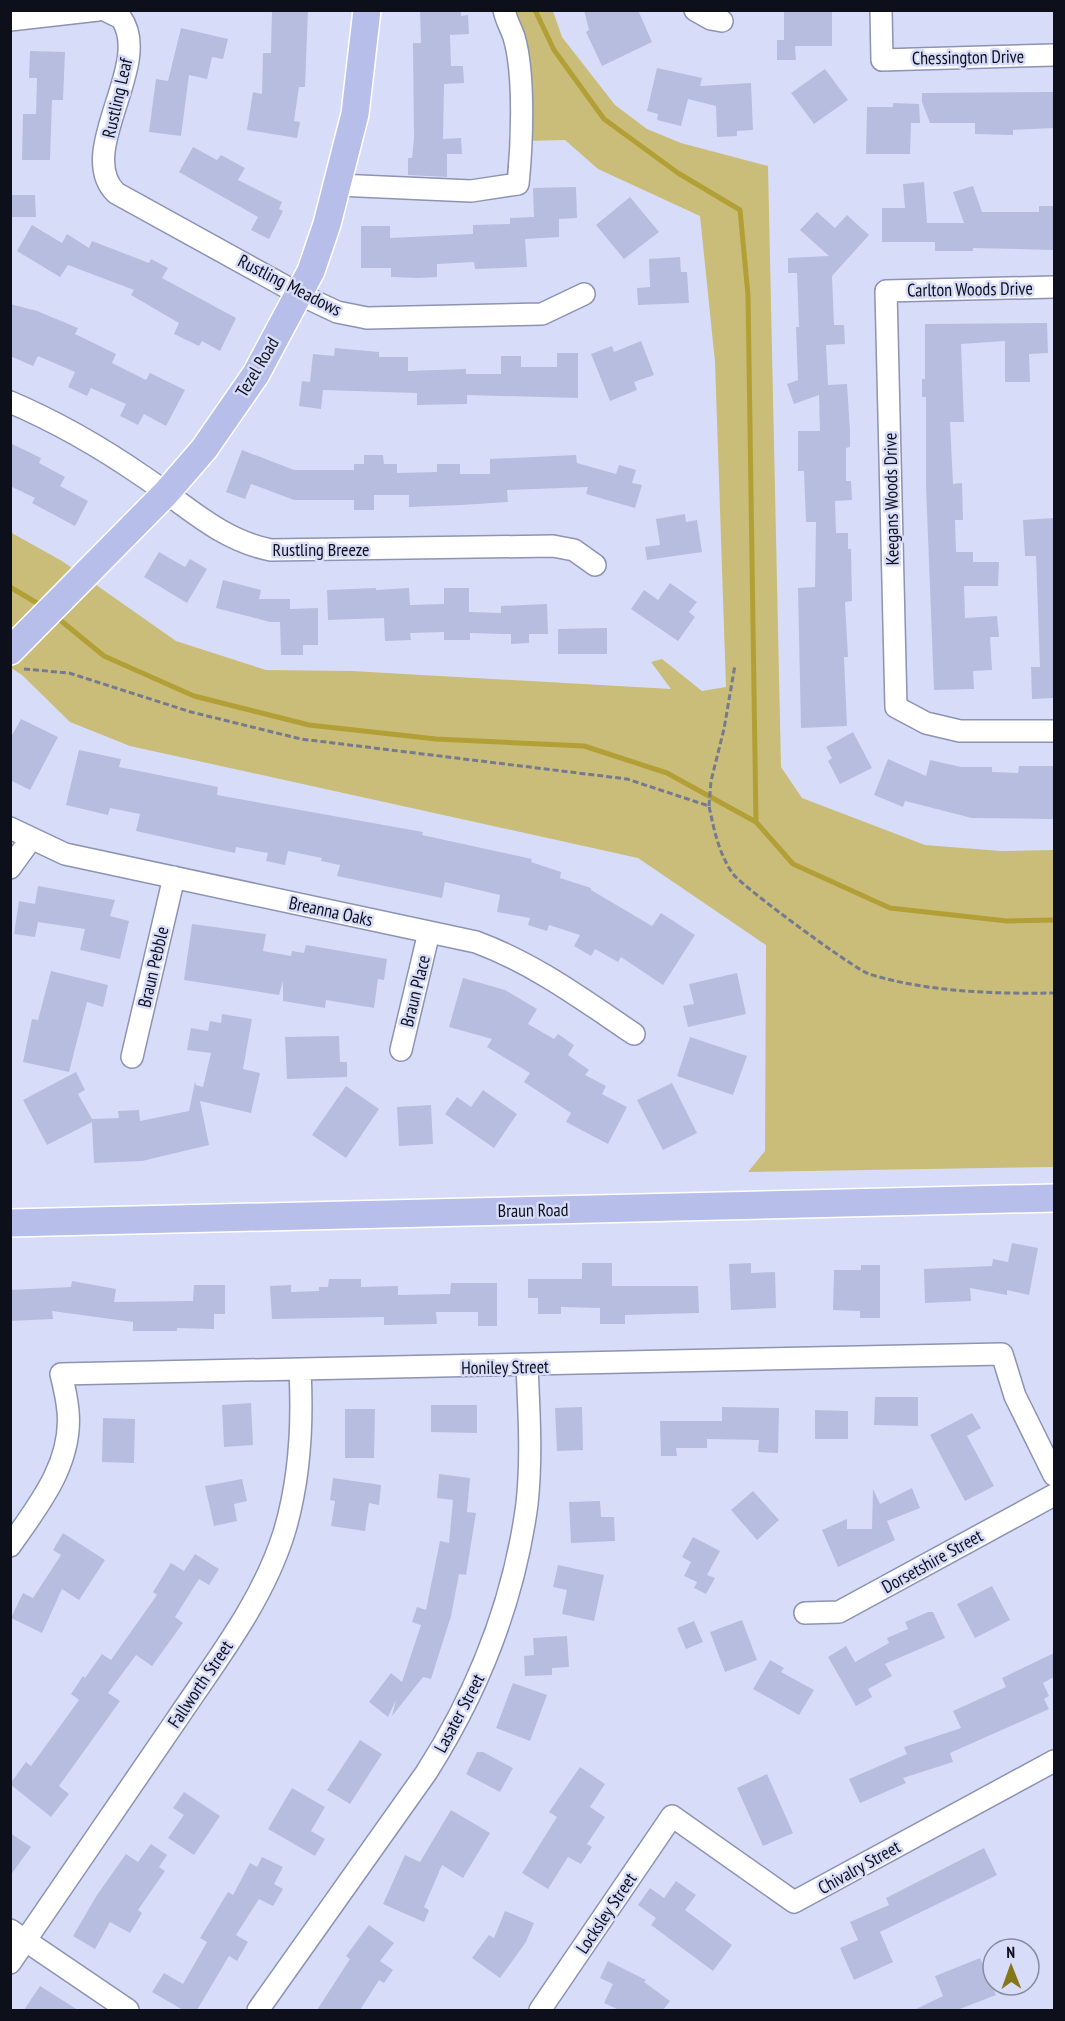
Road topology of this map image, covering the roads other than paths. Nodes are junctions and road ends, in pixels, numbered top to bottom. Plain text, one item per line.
1 (98, 10) edge
2 (105, 10) edge
3 (368, 10) edge
4 (504, 10) edge
5 (695, 10) edge
6 (881, 10) edge
7 (10, 20) edge
8 (722, 21) dead end
9 (1054, 56) edge
10 (102, 161) joint
11 (338, 185) junction
12 (1054, 287) edge
13 (886, 291) joint
14 (299, 294) junction
15 (584, 294) dead end
16 (10, 402) edge
17 (166, 493) junction
18 (595, 565) dead end
19 (15, 660) edge
20 (1054, 731) edge
21 (10, 828) edge
22 (31, 839) junction
23 (10, 868) edge
24 (174, 877) junction
25 (429, 932) junction
26 (634, 1034) dead end
27 (401, 1050) dead end
28 (132, 1057) dead end
29 (1054, 1198) edge
30 (10, 1223) edge
31 (527, 1366) junction
32 (300, 1371) junction
33 (1054, 1475) edge
34 (1054, 1495) edge
35 (10, 1546) edge
36 (805, 1612) dead end
37 (1054, 1761) edge
38 (672, 1816) joint
39 (18, 1935) edge
40 (10, 1963) edge
41 (128, 2010) edge
42 (258, 2010) edge
43 (540, 2010) edge

1 - 7 street
2 - 10 street, Rustling Leaf
3 - 11 main road, Tezel Road
4 - 11 street
5 - 8 street
6 - 9 street, Chessington Drive
10 - 14 street, Rustling Meadows
11 - 14 main road, Tezel Road
12 - 13 street, Carlton Woods Drive
13 - 20 street, Keegans Woods Drive
14 - 15 street, Rustling Meadows
14 - 17 main road, Tezel Road
16 - 17 street, Rustling Breeze
17 - 18 street, Rustling Breeze
17 - 19 main road, Tezel Road
21 - 22 street, Breanna Oaks
22 - 23 street
22 - 24 street, Breanna Oaks
24 - 25 street, Breanna Oaks
24 - 28 street, Braun Pebble
25 - 26 street, Breanna Oaks
25 - 27 street, Braun Place
29 - 30 main road, Braun Road
31 - 32 street, Honiley Street
31 - 33 street, Honiley Street
31 - 42 street, Lasater Street
32 - 35 street, Honiley Street
32 - 39 street, Fallworth Street
34 - 36 street, Dorsetshire Street
37 - 38 street, Chivalry Street
38 - 43 street, Locksley Street
39 - 40 street, Fallworth Street
39 - 41 street

